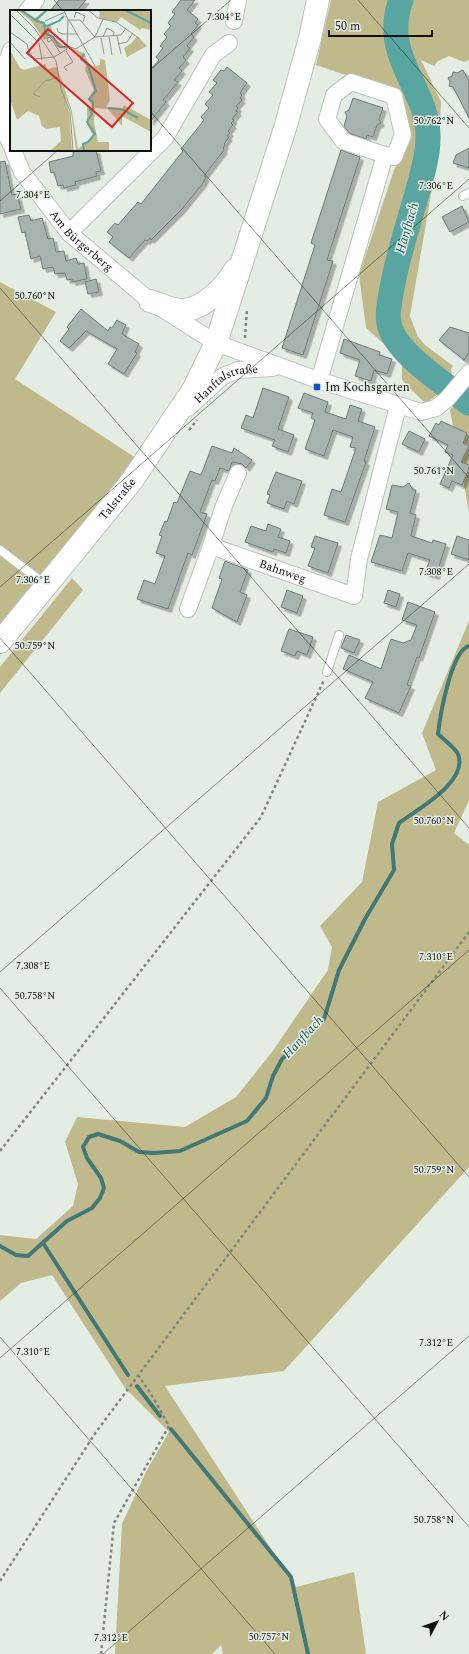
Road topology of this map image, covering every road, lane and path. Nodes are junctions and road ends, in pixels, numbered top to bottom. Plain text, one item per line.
1 (36, 0) edge
2 (238, 0) edge
3 (318, 0) edge
4 (28, 10) edge
5 (234, 21) dead end
6 (229, 43) dead end
7 (10, 53) edge
8 (6, 139) edge
9 (13, 151) edge
10 (385, 155) junction
11 (69, 233) junction
12 (245, 253) junction
13 (150, 301) junction
14 (216, 343) junction
15 (281, 367) junction
16 (465, 379) edge
17 (320, 381) junction
18 (398, 406) junction
19 (163, 436) junction
20 (238, 473) dead end
21 (211, 546) junction
22 (0, 550) edge
23 (46, 585) junction
24 (188, 609) dead end
25 (338, 635) dead end
26 (0, 642) edge
27 (327, 672) joint
28 (469, 932) edge
29 (0, 1151) edge
30 (138, 1375) junction
31 (0, 1581) edge
32 (101, 1654) edge

1 - 4 street
2 - 5 street
3 - 12 main road
6 - 11 street
7 - 8 street
9 - 11 street, Am Bürgerberg
10 - 10 street
10 - 17 street
11 - 13 street, Am Bürgerberg
12 - 13 main road, Am Bürgerberg
12 - 14 main road, Talstraße
13 - 14 street, Am Bürgerberg
14 - 15 street, Hanftalstraße
14 - 19 main road, Talstraße
15 - 17 street, Hanftalstraße
15 - 19 street, Hanftalstraße
16 - 18 street, Hanftalstraße
17 - 18 street, Hanftalstraße
18 - 21 street, Bahnweg
19 - 23 main road, Talstraße
20 - 21 street
21 - 24 street
22 - 23 lane
23 - 26 main road, Talstraße
25 - 27 lane
27 - 29 path
28 - 30 path
30 - 31 path
30 - 32 path

